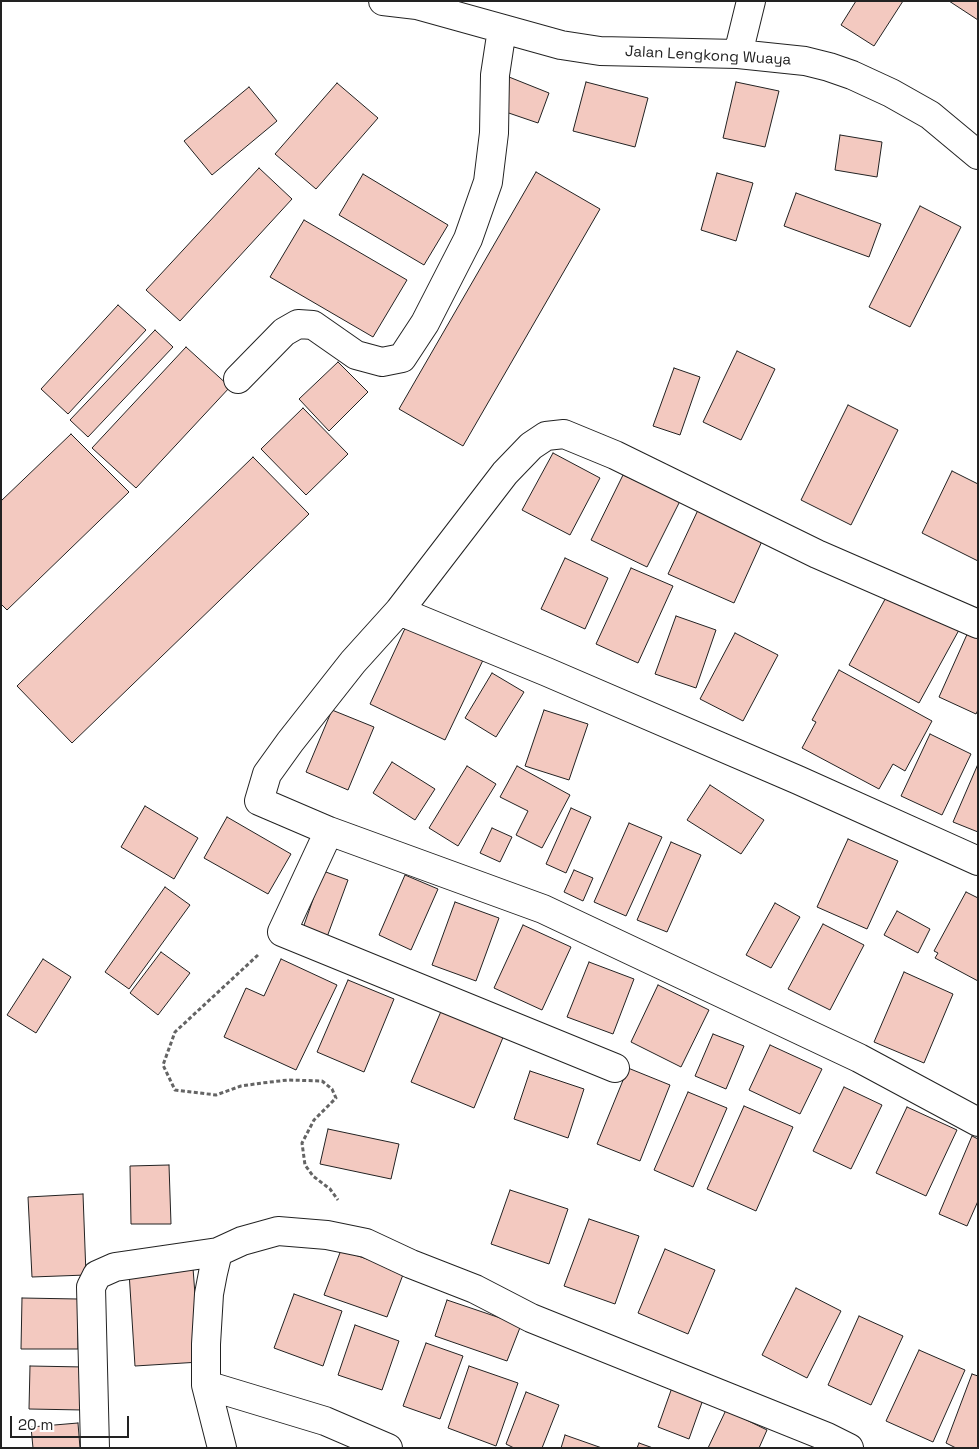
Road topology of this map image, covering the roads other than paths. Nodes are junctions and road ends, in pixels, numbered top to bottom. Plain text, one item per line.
1 (383, 1) edge
2 (751, 1) edge
3 (415, 3) edge
4 (502, 29) junction
5 (738, 54) junction
6 (978, 155) edge
7 (238, 379) dead end
8 (399, 612) junction
9 (978, 624) edge
10 (330, 831) junction
11 (978, 861) edge
12 (616, 1068) dead end
13 (977, 1121) edge
14 (218, 1252) junction
15 (206, 1385) junction
16 (95, 1448) edge
17 (222, 1448) edge
18 (388, 1448) edge
19 (849, 1448) edge

1 - 3 street, Jalan Lengkong Wuaya
2 - 5 street
3 - 4 street, Jalan Lengkong Wuaya
4 - 5 street, Jalan Lengkong Wuaya
4 - 7 street
5 - 6 street, Jalan Lengkong Wuaya
8 - 9 street
8 - 10 street
8 - 11 street
10 - 12 street
10 - 13 street
14 - 15 street
14 - 16 street
14 - 19 street
15 - 17 street
15 - 18 street

